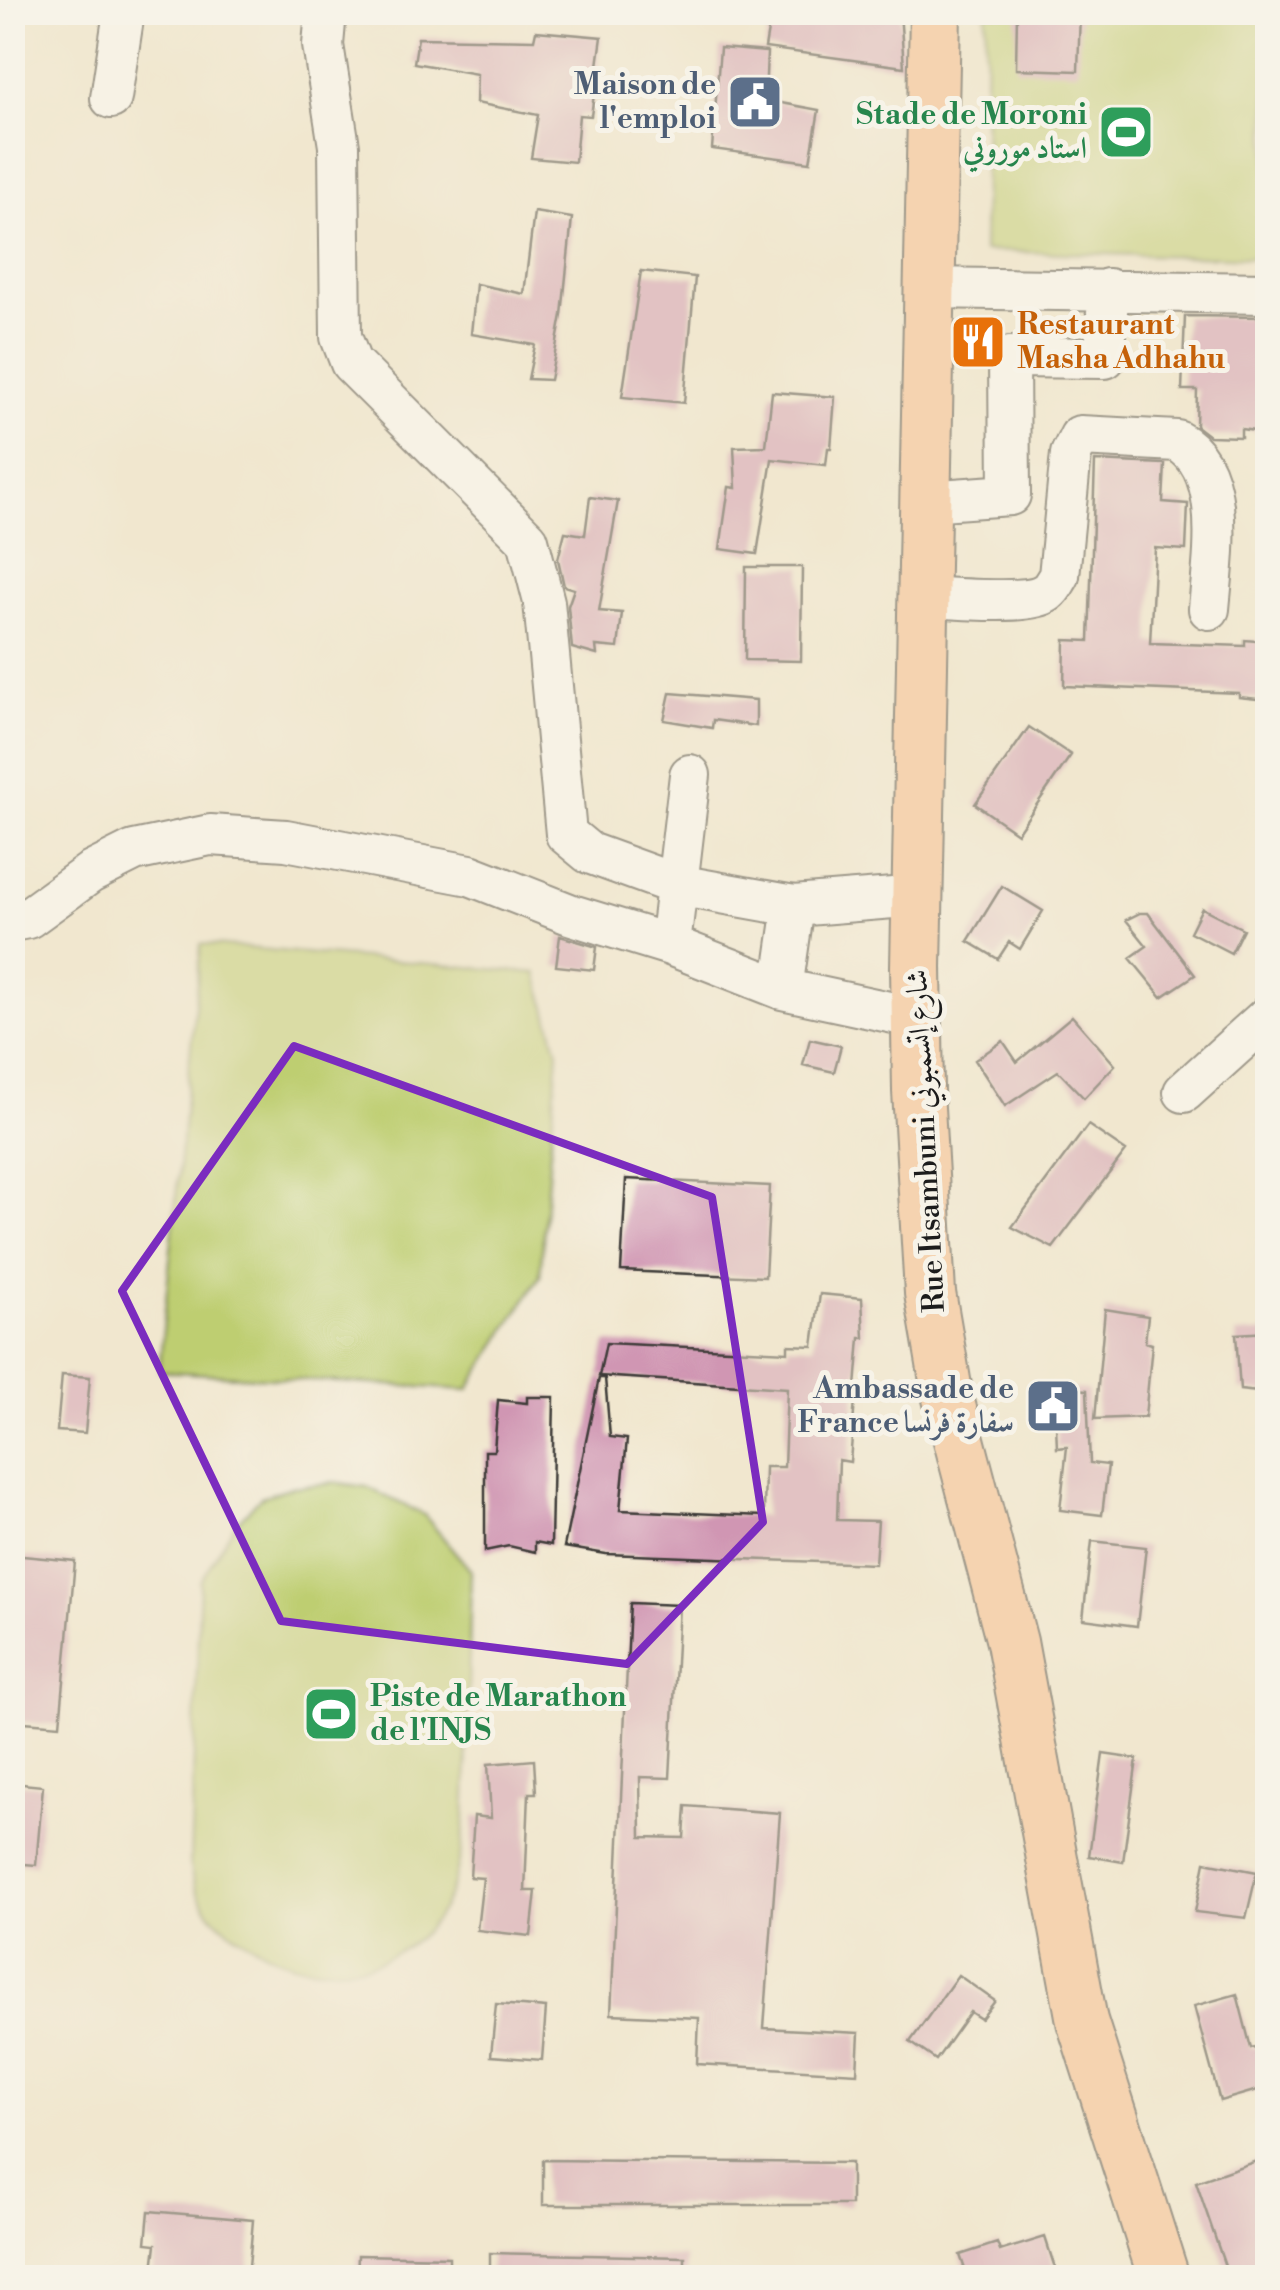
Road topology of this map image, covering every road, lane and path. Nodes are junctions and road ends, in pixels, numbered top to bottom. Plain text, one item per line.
1 (124, 12) edge
2 (326, 12) edge
3 (935, 12) edge
4 (110, 98) dead end
5 (928, 288) junction
6 (1108, 289) junction
7 (1268, 293) edge
8 (926, 501) junction
9 (924, 597) junction
10 (1208, 609) dead end
11 (690, 775) dead end
12 (677, 885) junction
13 (918, 896) junction
14 (794, 906) junction
15 (12, 921) edge
16 (670, 945) junction
17 (782, 989) junction
18 (1268, 1016) edge
19 (917, 1018) junction
20 (1184, 1092) dead end
21 (1162, 2266) edge

1 - 4 street
2 - 12 street
3 - 5 main road, Rue Itsambuni شارع إتسمبوني
5 - 6 street
5 - 8 main road, Rue Itsambuni شارع إتسمبوني
6 - 7 street
6 - 8 street
8 - 9 main road, Rue Itsambuni شارع إتسمبوني
9 - 10 street
9 - 13 main road, Rue Itsambuni شارع إتسمبوني
11 - 12 street
12 - 14 street
12 - 16 street
13 - 14 street
13 - 19 main road, Rue Itsambuni شارع إتسمبوني
14 - 17 street
15 - 16 street
16 - 17 street
17 - 19 street
18 - 20 street
19 - 21 main road, Rue Itsambuni شارع إتسمبوني

